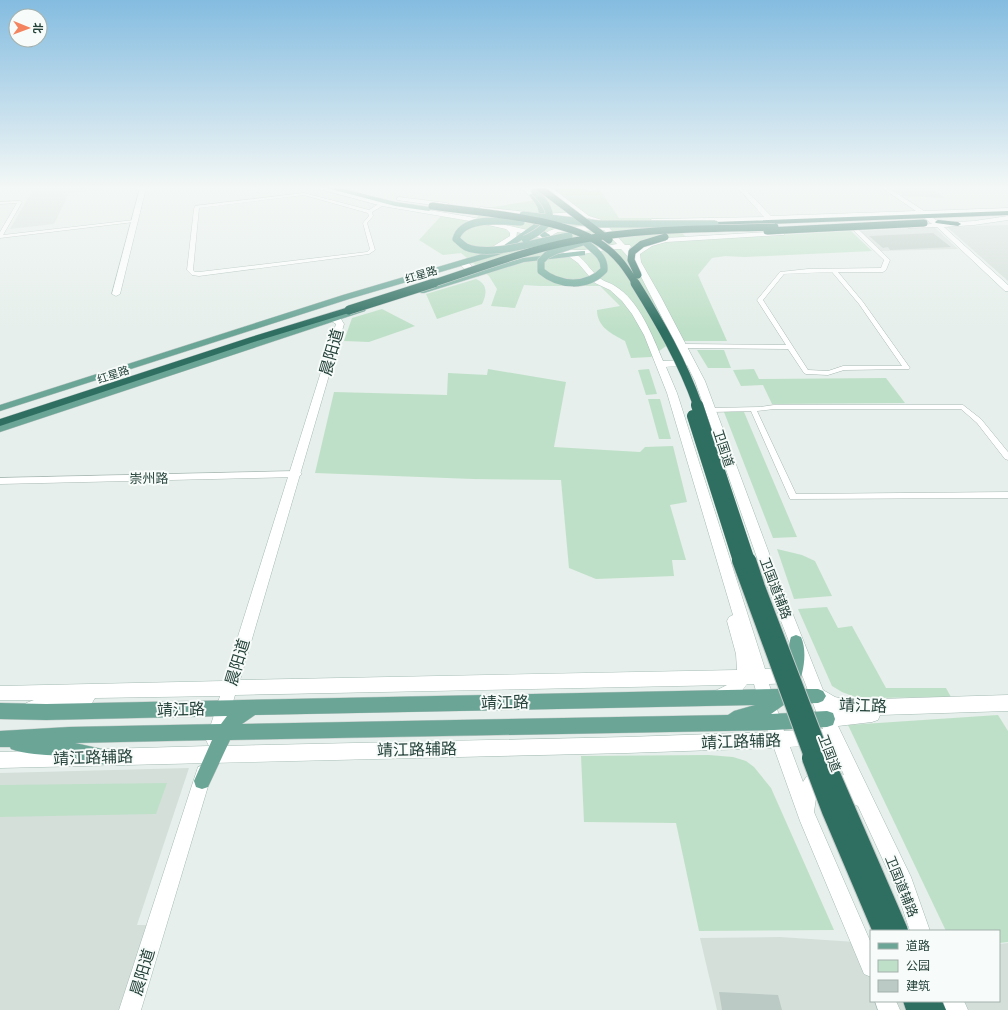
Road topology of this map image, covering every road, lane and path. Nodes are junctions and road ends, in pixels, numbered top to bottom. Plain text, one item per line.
1 (131, 235) edge
2 (192, 235) edge
3 (369, 235) edge
4 (457, 235) edge
5 (459, 235) edge
6 (520, 235) edge
7 (534, 235) edge
8 (540, 235) edge
9 (544, 235) edge
10 (570, 235) edge
11 (576, 235) edge
12 (583, 235) edge
13 (604, 235) edge
14 (612, 235) edge
15 (619, 235) edge
16 (663, 235) edge
17 (680, 235) edge
18 (750, 235) edge
19 (861, 235) edge
20 (949, 235) edge
21 (569, 236) junction
22 (515, 237) junction
23 (547, 237) junction
24 (594, 238) junction
25 (666, 240) junction
26 (586, 243) junction
27 (620, 245) junction
28 (645, 246) junction
29 (506, 248) junction
30 (570, 253) junction
31 (556, 257) junction
32 (479, 258) junction
33 (583, 260) junction
34 (463, 262) junction
35 (636, 266) junction
36 (834, 271) junction
37 (476, 274) junction
38 (1008, 288) edge
39 (116, 294) dead end
40 (655, 294) junction
41 (625, 299) junction
42 (343, 307) junction
43 (325, 311) junction
44 (315, 317) junction
45 (658, 319) junction
46 (683, 346) junction
47 (790, 347) junction
48 (691, 362) junction
49 (661, 364) junction
50 (0, 408) edge
51 (753, 409) junction
52 (712, 410) junction
53 (0, 415) edge
54 (0, 423) edge
55 (0, 428) edge
56 (690, 454) junction
57 (728, 454) junction
58 (1008, 457) edge
59 (296, 474) junction
60 (0, 481) edge
61 (1008, 495) edge
62 (731, 585) junction
63 (759, 676) junction
64 (802, 676) junction
65 (744, 677) junction
66 (233, 688) junction
67 (121, 690) junction
68 (0, 694) edge
69 (818, 696) junction
70 (783, 697) junction
71 (714, 698) junction
72 (767, 702) junction
73 (1008, 703) edge
74 (227, 708) junction
75 (258, 708) junction
76 (1008, 709) edge
77 (0, 710) edge
78 (21, 710) junction
79 (827, 719) junction
80 (774, 722) junction
81 (715, 723) junction
82 (253, 731) joint
83 (834, 736) junction
84 (2, 739) edge
85 (779, 740) junction
86 (219, 744) junction
87 (106, 757) junction
88 (0, 760) edge
89 (205, 780) junction
90 (869, 809) junction
91 (809, 821) junction
92 (882, 930) edge
93 (898, 930) edge
94 (920, 930) edge
95 (870, 965) edge
96 (130, 1010) edge
97 (137, 1010) edge

1 - 39 street
2 - 3 street
4 - 21 main road, bridge
5 - 7 main road, bridge
6 - 22 main road
8 - 23 street
9 - 23 main road
10 - 26 highway, 卫国道, bridge
11 - 21 highway, 红星路, bridge
12 - 45 highway, 卫国道, bridge
13 - 35 highway, bridge
14 - 27 street, 卫国道辅路
15 - 24 highway, 红星路, bridge
16 - 25 street
17 - 35 highway, bridge
18 - 25 street
19 - 36 street
20 - 38 street
21 - 42 highway, 红星路, bridge
22 - 29 main road
22 - 32 street
23 - 29 street
23 - 30 street
24 - 26 main road, bridge
24 - 42 highway, 红星路, bridge
25 - 28 street
26 - 92 highway, 卫国道, bridge
27 - 28 street
27 - 33 street
27 - 35 street, 卫国道辅路
28 - 35 street
29 - 32 main road
30 - 31 main road
30 - 33 street
31 - 33 main road
31 - 37 main road
32 - 34 main road
33 - 41 street
34 - 37 street
34 - 42 main road
35 - 40 street, 卫国道辅路
35 - 45 highway, 卫国道, bridge
36 - 47 street
36 - 47 street
37 - 42 main road
40 - 41 street
40 - 46 street, 卫国道辅路
41 - 49 street
42 - 43 main road
42 - 43 main road
42 - 44 highway, 红星路
42 - 59 street, 晨阳道
43 - 44 highway
43 - 44 main road
43 - 50 main road
43 - 55 main road
43 - 59 street, 晨阳道
44 - 53 highway, 红星路
44 - 54 highway, 红星路
45 - 93 highway, 卫国道, bridge
46 - 47 street
46 - 48 street, 卫国道辅路
48 - 49 street
48 - 52 street, 卫国道辅路
49 - 56 street
51 - 52 street
51 - 58 street
51 - 61 street
52 - 57 street, 卫国道辅路
56 - 57 street
56 - 62 street
57 - 64 street, 卫国道辅路
59 - 60 street, 崇州路
59 - 66 street, 晨阳道
62 - 63 street
62 - 65 street
63 - 64 street
63 - 65 street
63 - 72 street
64 - 69 street, 卫国道辅路
64 - 70 main road
65 - 66 street
65 - 71 street
66 - 67 street
66 - 74 street, 晨阳道
67 - 68 street
67 - 78 street
69 - 70 main road, 靖江路
69 - 73 street, 靖江路
69 - 79 street, 卫国道辅路
70 - 72 main road, 靖江路
71 - 72 main road, 靖江路
71 - 75 main road, 靖江路
72 - 80 street
72 - 81 main road
74 - 75 main road, 靖江路
74 - 78 main road, 靖江路
74 - 86 street, 晨阳道
75 - 86 main road
76 - 79 street, 靖江路
77 - 78 main road, 靖江路
79 - 80 main road, 靖江路
79 - 83 street, 卫国道辅路
80 - 81 main road, 靖江路
80 - 85 street
81 - 82 main road, 靖江路
82 - 86 street
83 - 85 street, 靖江路辅路
83 - 90 street, 卫国道辅路
84 - 86 main road, 靖江路
84 - 87 main road
85 - 86 street, 靖江路辅路
85 - 91 street
86 - 87 street, 靖江路辅路
86 - 89 street
87 - 88 street, 靖江路辅路
89 - 96 street, 晨阳道
89 - 97 street, 晨阳道
90 - 91 street
90 - 94 street, 卫国道辅路
91 - 95 street

